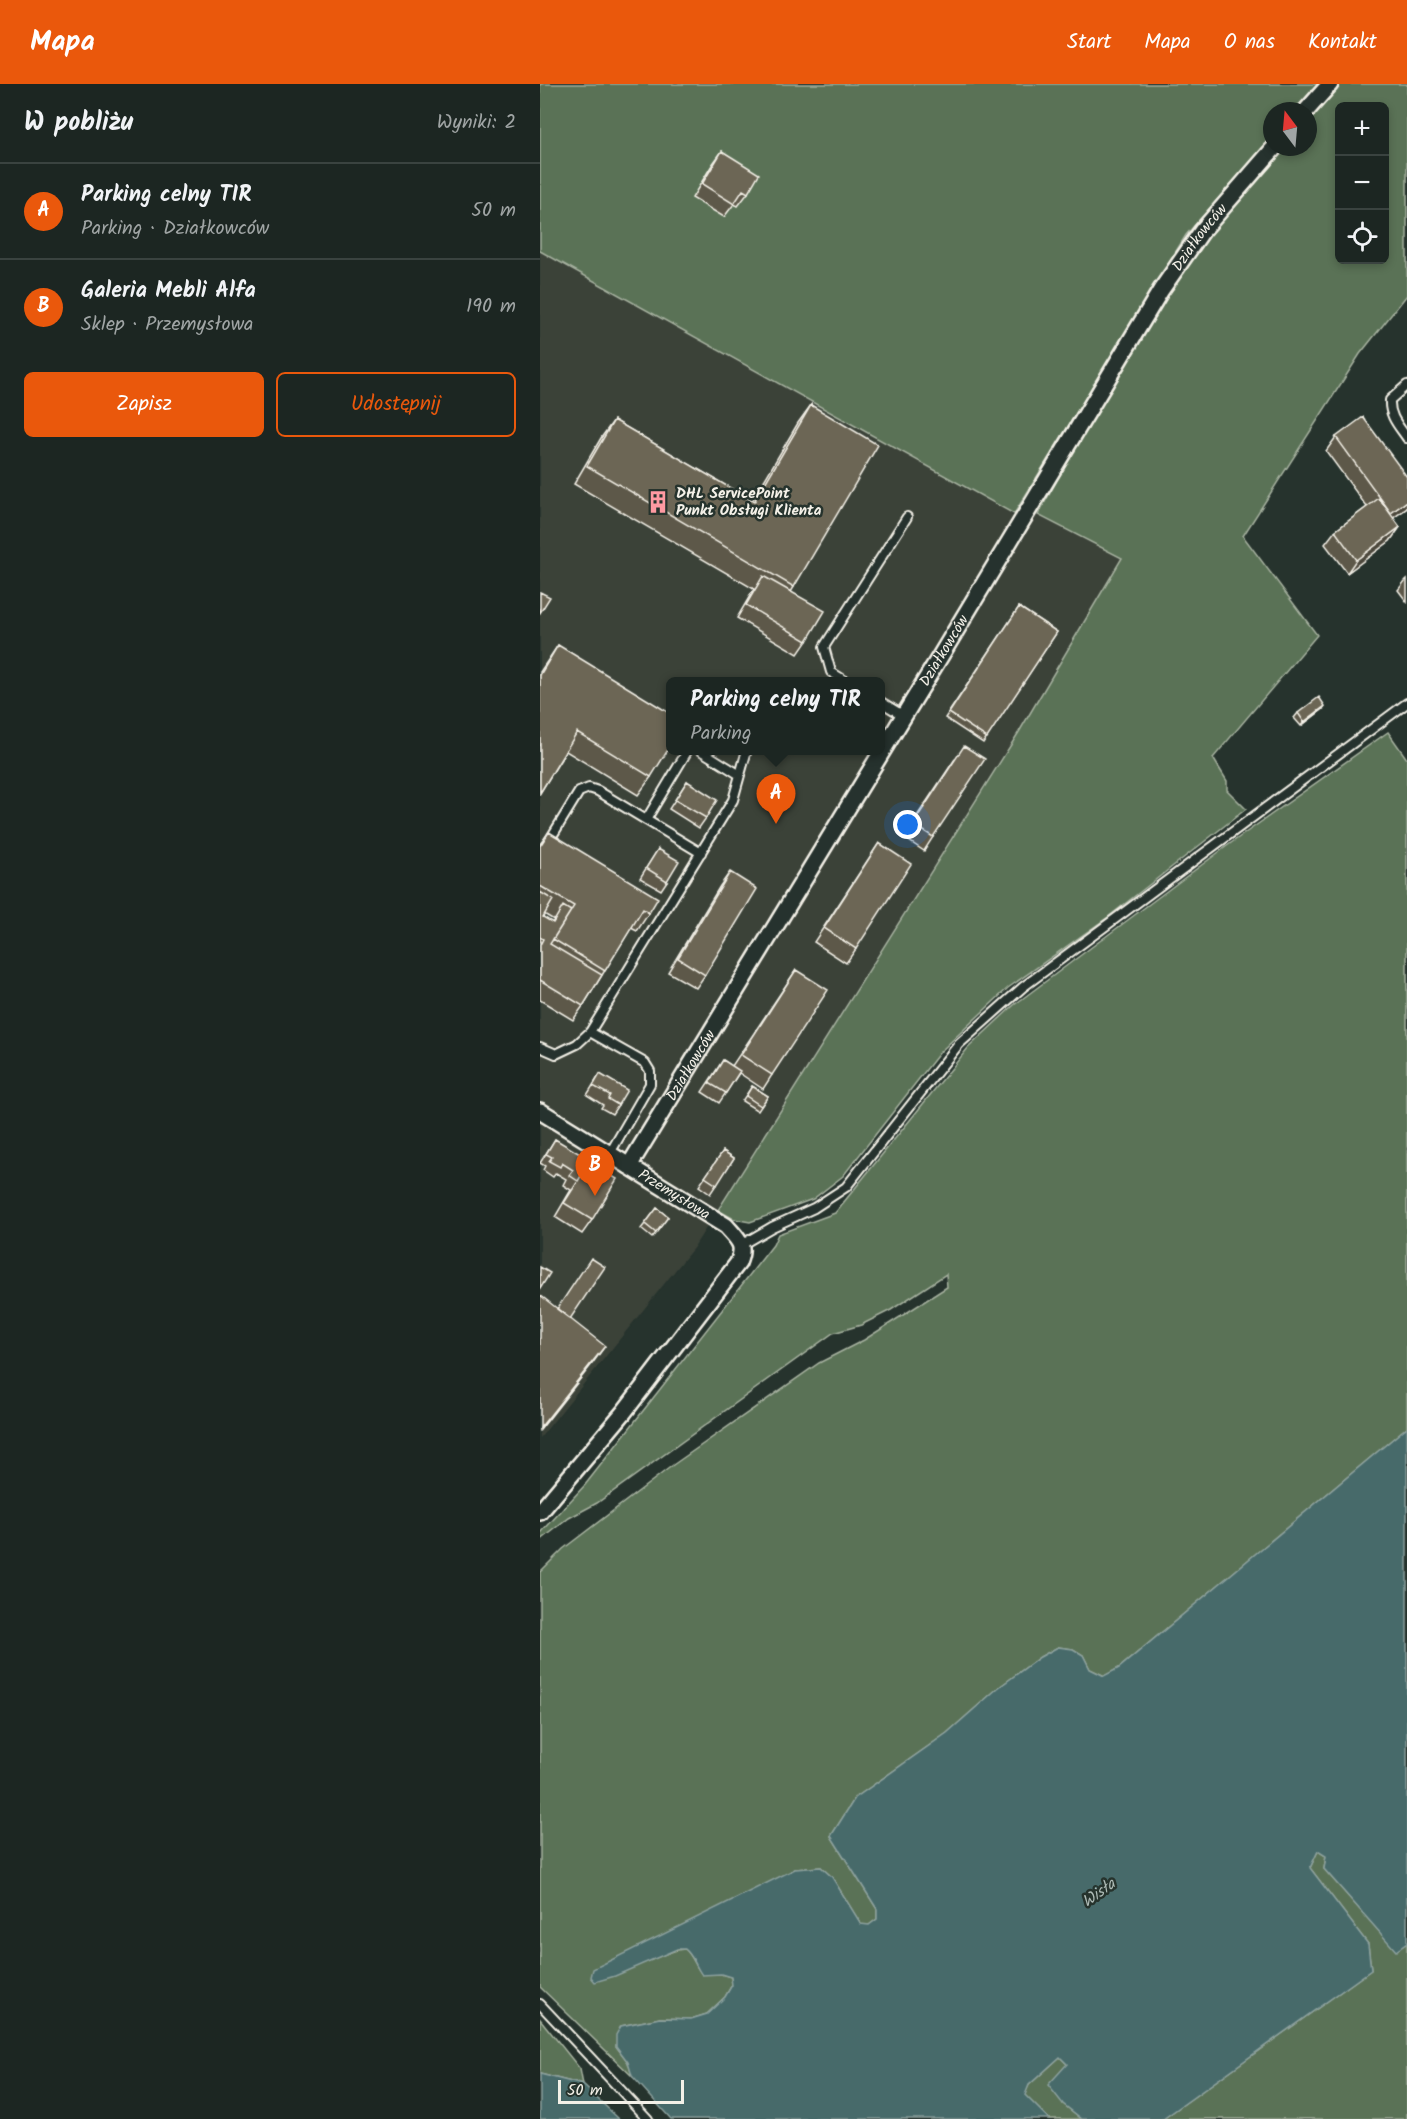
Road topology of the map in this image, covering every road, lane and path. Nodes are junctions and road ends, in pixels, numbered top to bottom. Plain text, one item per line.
1 (1330, 84) edge
2 (1314, 102) edge
3 (1267, 156) edge
4 (1407, 385) edge
5 (1407, 438) edge
6 (907, 517) dead end
7 (840, 677) edge
8 (885, 704) edge
9 (1407, 704) edge
10 (904, 716) junction
11 (885, 747) edge
12 (685, 755) edge
13 (708, 755) edge
14 (746, 755) edge
15 (880, 755) edge
16 (740, 775) junction
17 (646, 820) junction
18 (540, 836) edge
19 (549, 841) junction
20 (559, 847) edge
21 (701, 853) junction
22 (655, 906) edge
23 (664, 912) junction
24 (590, 1032) junction
25 (540, 1047) edge
26 (540, 1111) edge
27 (609, 1153) junction
28 (629, 1166) junction
29 (741, 1245) junction
30 (540, 1512) edge
31 (540, 2004) edge
32 (648, 2119) edge

1 - 2 street
3 - 10 street, Działkowców
4 - 5 lane
6 - 7 lane
8 - 10 lane
9 - 29 lane
10 - 11 street, Działkowców
12 - 17 lane
13 - 16 lane
14 - 16 lane
15 - 28 street, Działkowców
16 - 21 lane
17 - 19 lane
17 - 21 lane
18 - 19 lane
19 - 20 lane
21 - 23 lane
22 - 23 lane
23 - 24 lane
24 - 25 lane
24 - 27 lane
26 - 27 street, Przemysłowa
27 - 28 street, Przemysłowa
28 - 29 street, Przemysłowa
29 - 30 street
31 - 32 lane

